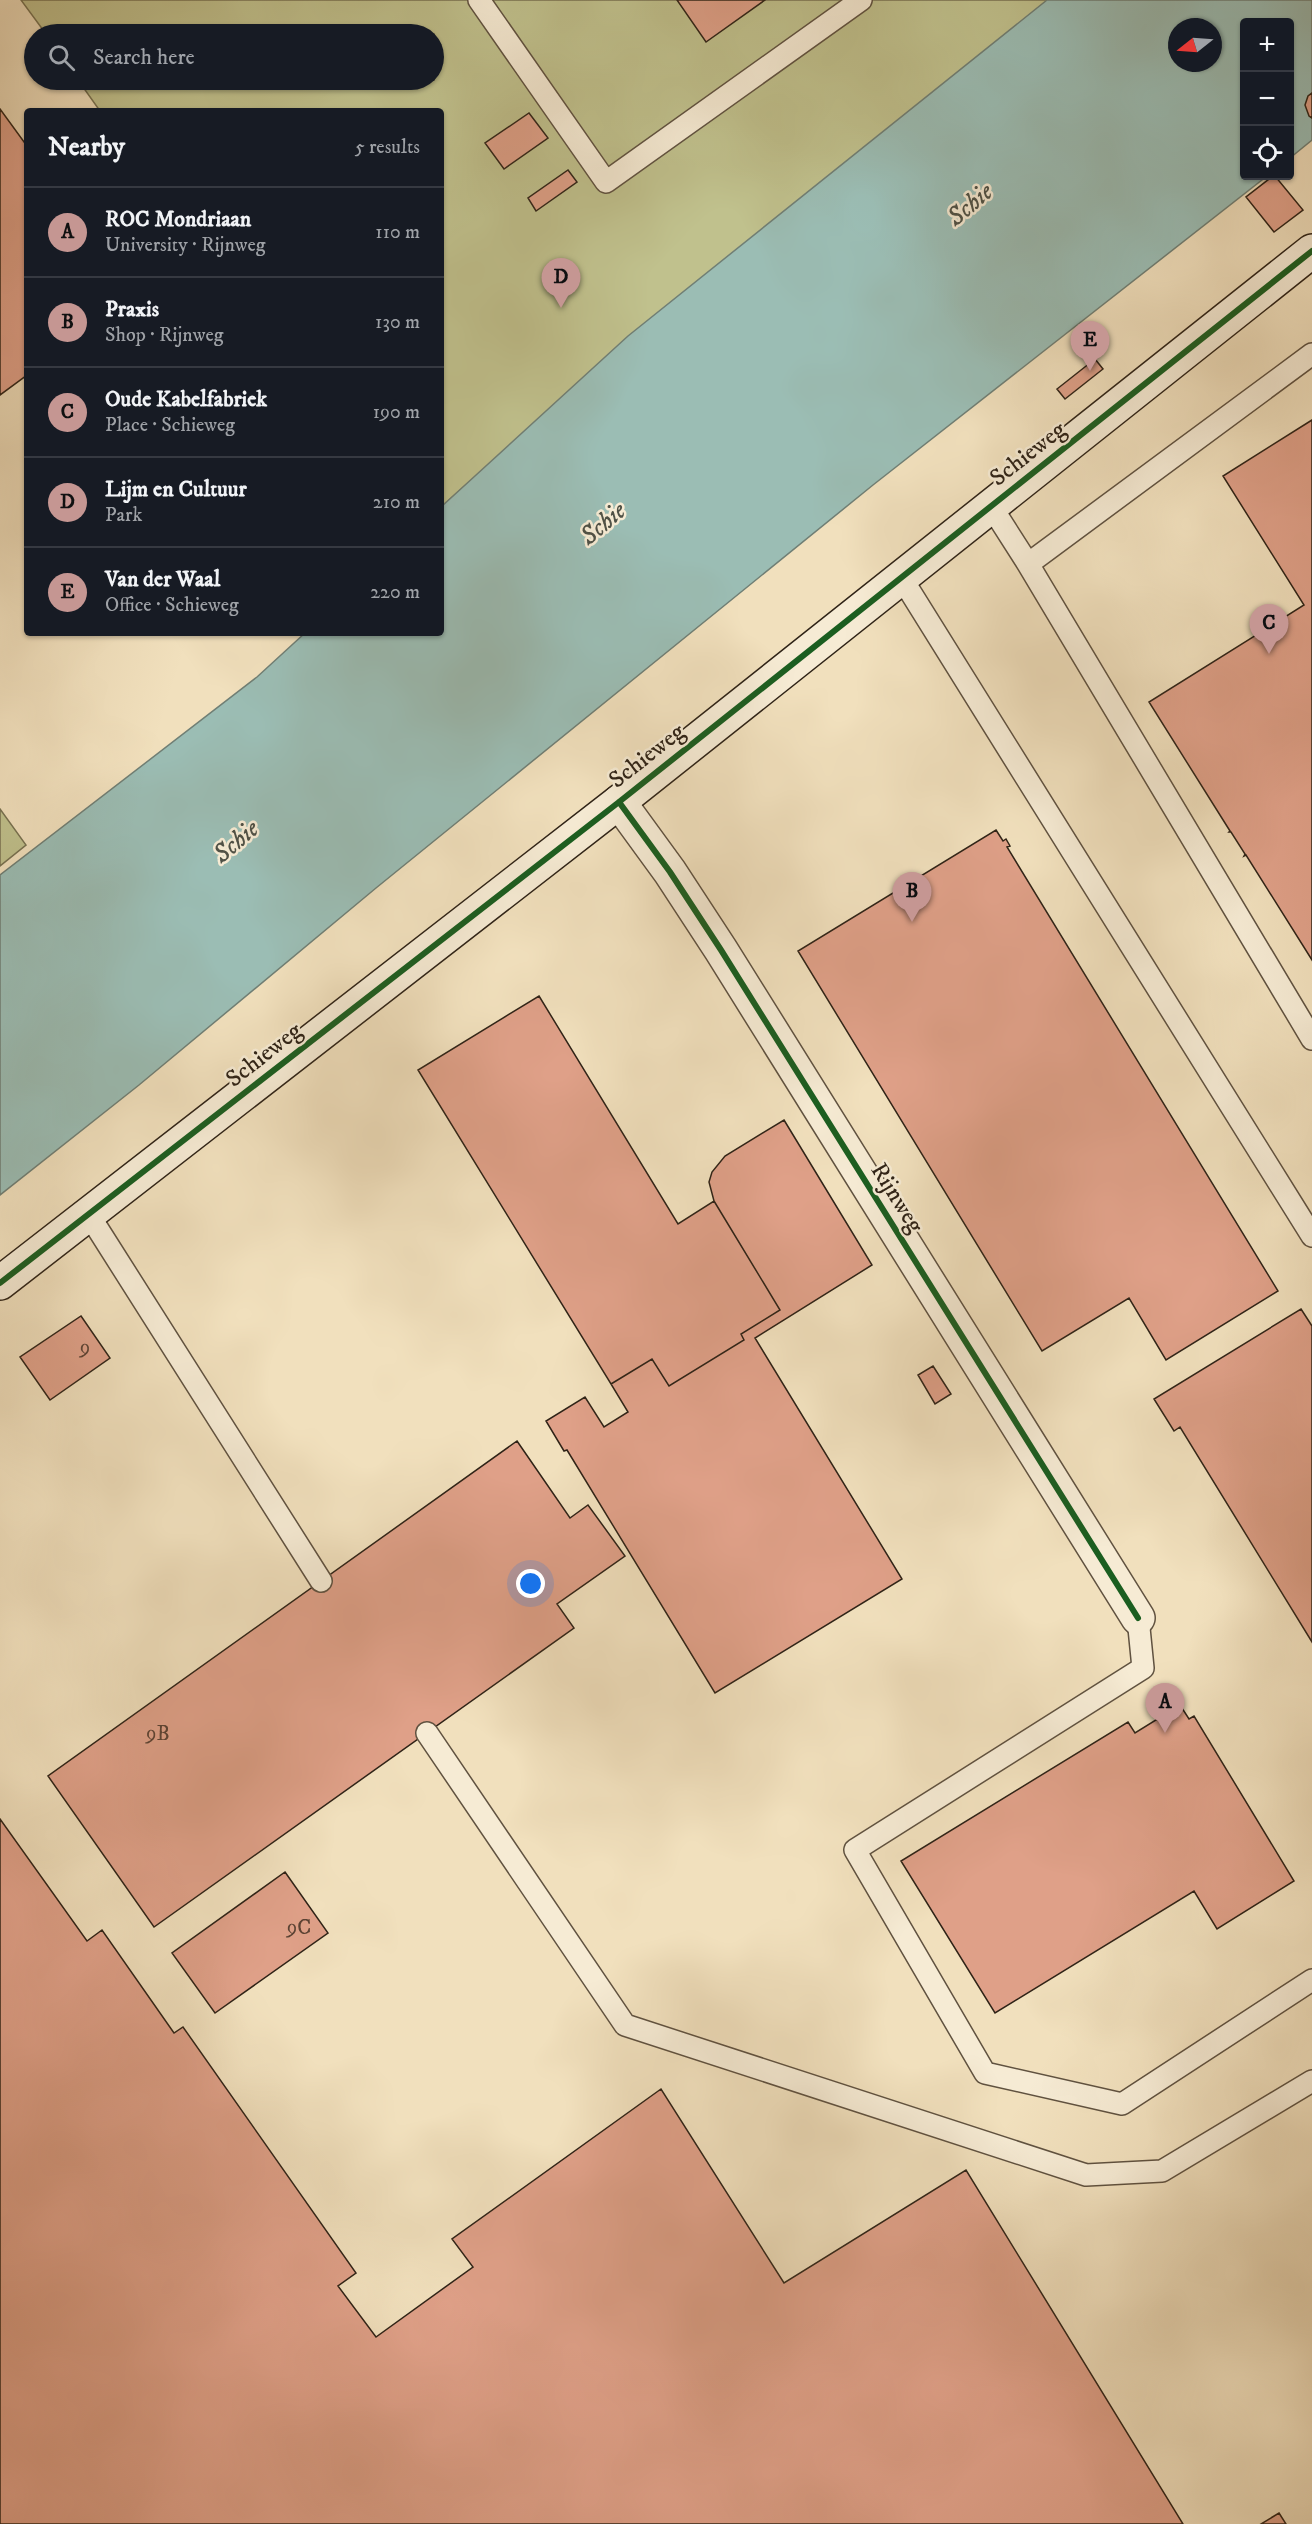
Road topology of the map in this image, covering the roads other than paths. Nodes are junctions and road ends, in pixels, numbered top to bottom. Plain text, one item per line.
1 (479, 0) edge
2 (861, 0) edge
3 (1312, 251) edge
4 (1312, 354) edge
5 (992, 506) junction
6 (1028, 564) junction
7 (902, 578) junction
8 (619, 802) junction
9 (1312, 1039) edge
10 (89, 1215) junction
11 (1312, 1236) edge
12 (0, 1283) edge
13 (321, 1581) dead end
14 (1138, 1618) joint
15 (427, 1733) dead end
16 (1312, 1980) edge
17 (1312, 2081) edge

1 - 2 lane
3 - 5 street, Schieweg
4 - 6 lane
5 - 6 lane
5 - 7 street, Schieweg
6 - 9 lane
7 - 8 street, Schieweg
7 - 11 lane
8 - 10 street, Schieweg
8 - 14 street, Rijnweg
10 - 12 street, Schieweg
10 - 13 lane
14 - 16 lane
15 - 17 lane

